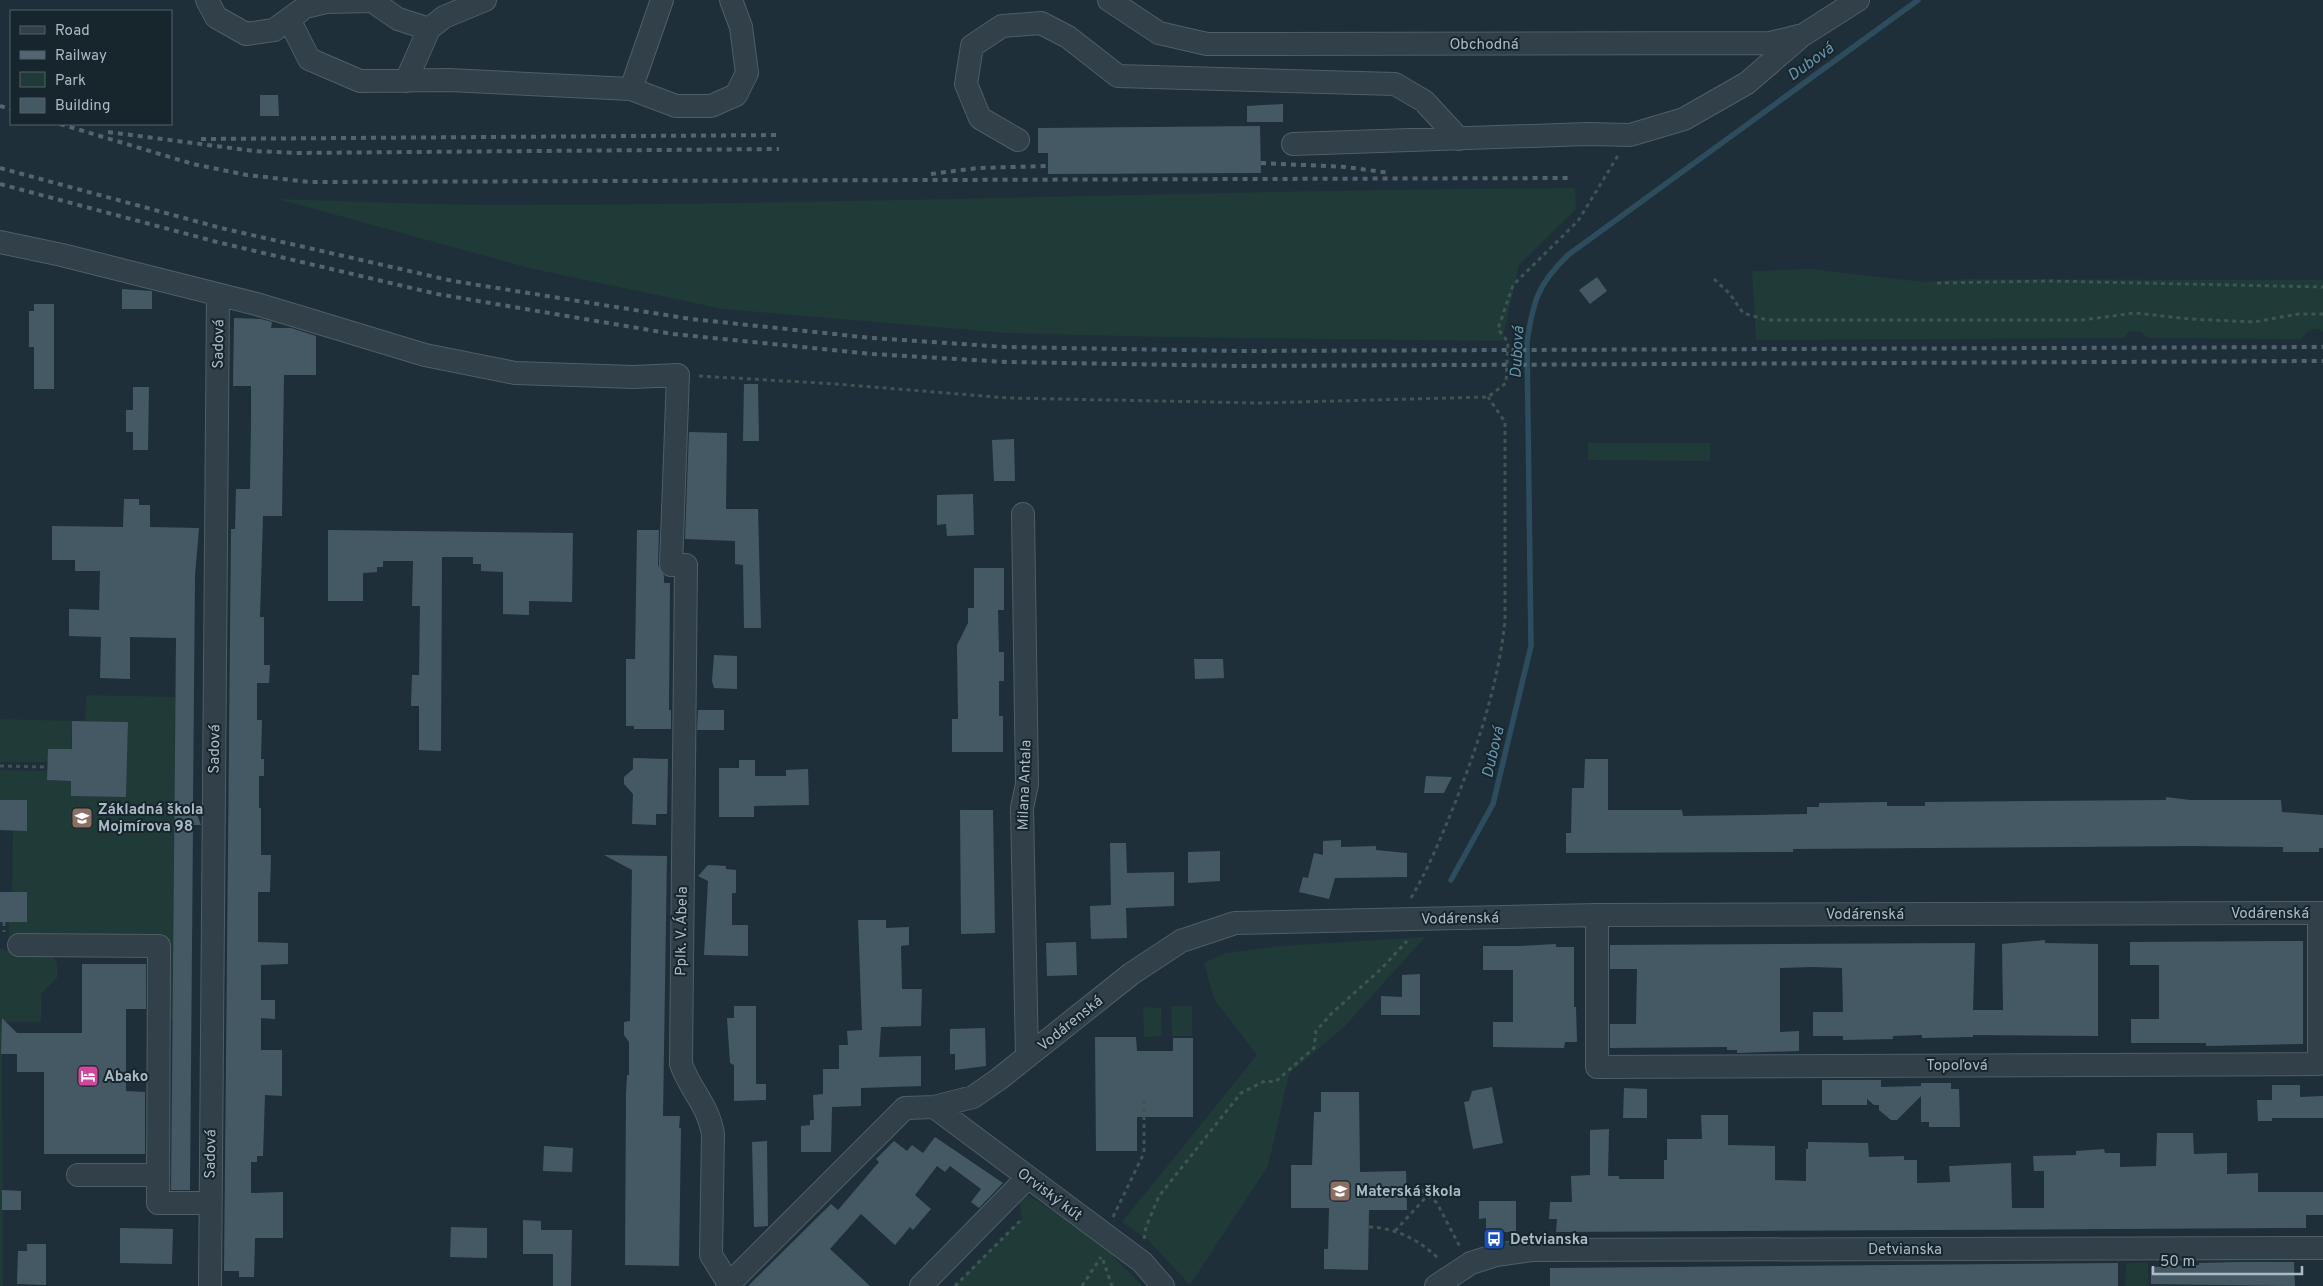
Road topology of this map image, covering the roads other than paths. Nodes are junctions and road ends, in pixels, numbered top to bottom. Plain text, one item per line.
1 (207, 0) edge
2 (486, 0) edge
3 (662, 0) edge
4 (731, 0) edge
5 (1109, 0) edge
6 (1858, 0) edge
7 (300, 8) edge
8 (429, 29) junction
9 (1803, 34) junction
10 (406, 80) junction
11 (631, 89) junction
12 (1459, 139) junction
13 (1018, 140) dead end
14 (1293, 144) dead end
15 (0, 242) edge
16 (218, 295) junction
17 (1023, 514) dead end
18 (2321, 913) edge
19 (1597, 915) junction
20 (19, 945) dead end
21 (1027, 1057) junction
22 (934, 1107) junction
23 (78, 1175) dead end
24 (158, 1175) junction
25 (1027, 1178) junction
26 (210, 1203) junction
27 (2323, 1248) edge
28 (728, 1285) edge
29 (210, 1286) edge
30 (921, 1286) edge
31 (1163, 1286) edge
32 (1436, 1286) edge

1 - 7 street
2 - 8 street
3 - 11 street
4 - 11 street
5 - 9 street, Obchodná
6 - 9 street, Obchodná
7 - 8 street
7 - 10 street
8 - 10 street
9 - 12 street
10 - 11 street
12 - 13 street
12 - 14 street
15 - 16 street
16 - 26 street, Sadová
16 - 28 street, Pplk. V. Ábela
17 - 21 street, Milana Antala
18 - 19 street, Vodárenská
18 - 19 street, Topoľová
19 - 21 street, Vodárenská
20 - 24 street
21 - 22 street, Vodárenská
22 - 25 street, Orviský kút
22 - 28 street, Vodárenská
23 - 24 street
24 - 26 street
25 - 30 street
25 - 31 street, Orviský kút
26 - 29 street, Sadová
27 - 32 street, Detvianska

